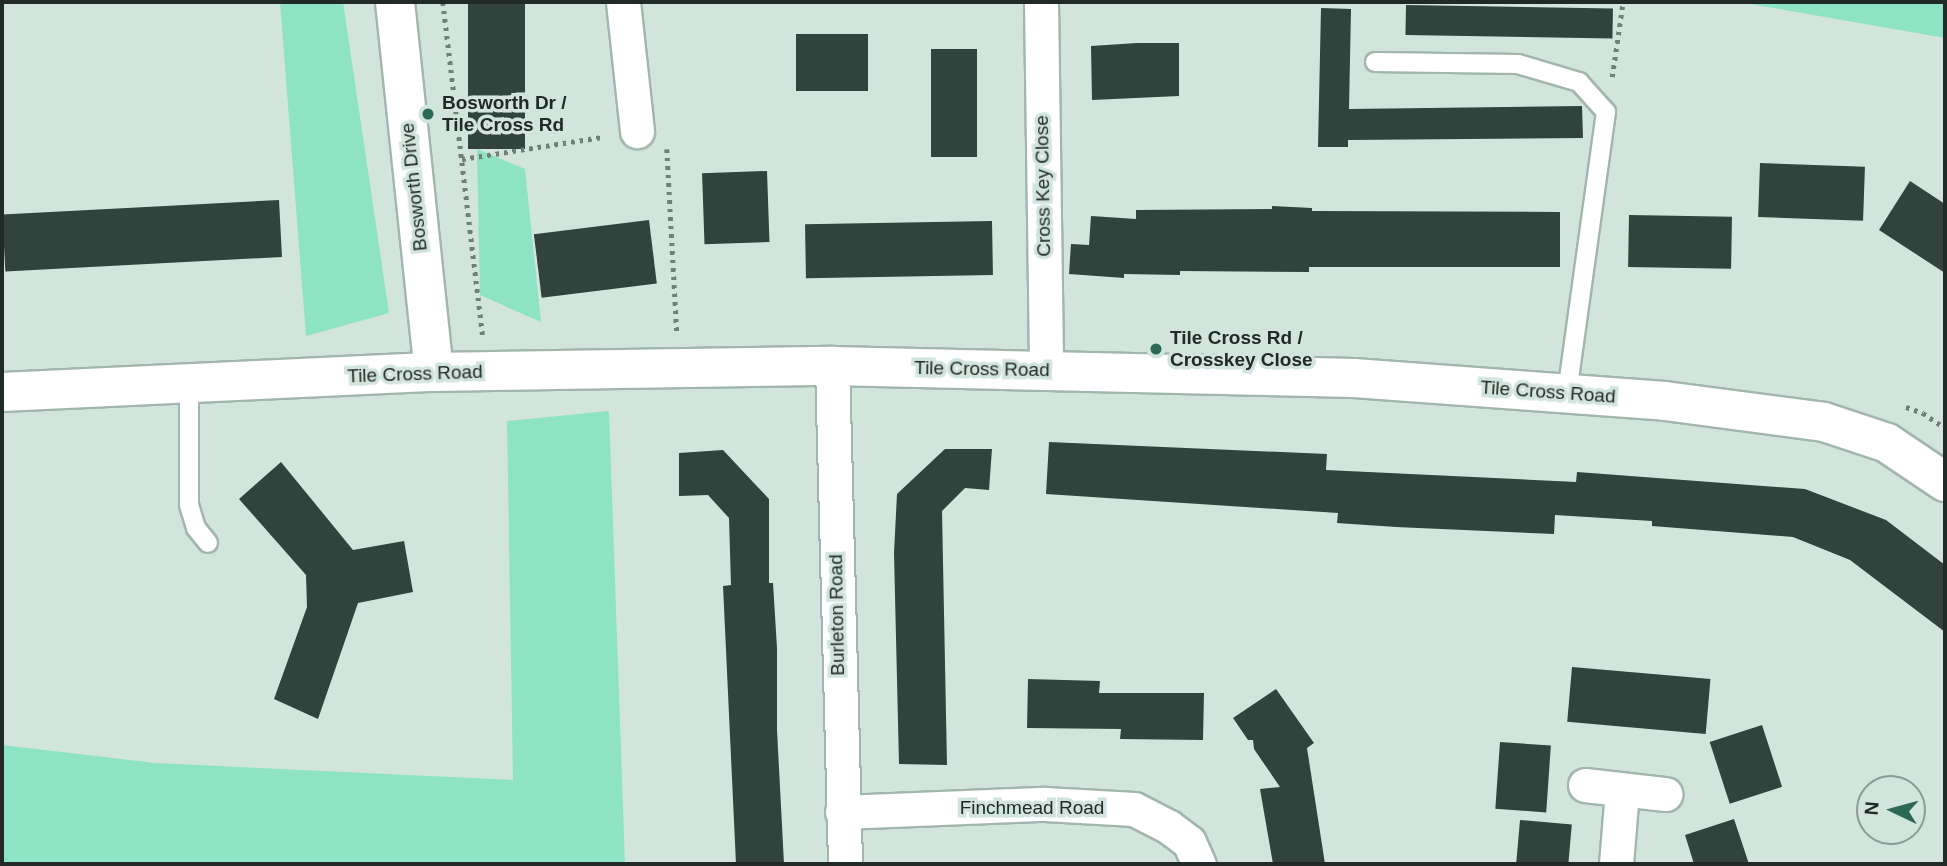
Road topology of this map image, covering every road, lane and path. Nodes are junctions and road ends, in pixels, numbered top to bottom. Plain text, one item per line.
1 (395, 2) edge
2 (443, 2) edge
3 (623, 2) edge
4 (1041, 2) edge
5 (1623, 2) edge
6 (1375, 62) dead end
7 (1606, 112) junction
8 (637, 131) junction
9 (462, 159) junction
10 (832, 366) junction
11 (679, 368) junction
12 (1046, 370) junction
13 (488, 371) junction
14 (433, 372) junction
15 (189, 384) junction
16 (2, 393) edge
17 (1567, 394) junction
18 (1945, 482) edge
19 (208, 543) dead end
20 (1585, 785) dead end
21 (1622, 791) junction
22 (1665, 794) dead end
23 (842, 811) junction
24 (845, 864) edge
25 (1199, 864) edge
26 (1616, 864) edge

1 - 14 street, Bosworth Drive
2 - 9 path
3 - 8 street
4 - 12 street, Cross Key Close
5 - 7 path
6 - 7 lane
7 - 17 lane
8 - 9 path
8 - 11 path
9 - 13 path
10 - 11 street, Tile Cross Road
10 - 12 street, Tile Cross Road
10 - 23 street, Burleton Road
11 - 13 street, Tile Cross Road
12 - 17 street, Tile Cross Road
13 - 14 street, Tile Cross Road
14 - 15 street, Tile Cross Road
15 - 16 street, Tile Cross Road
15 - 19 lane
17 - 18 street, Tile Cross Road
20 - 21 street
21 - 22 street
21 - 26 street
23 - 24 street, Burleton Road
23 - 25 street, Finchmead Road

